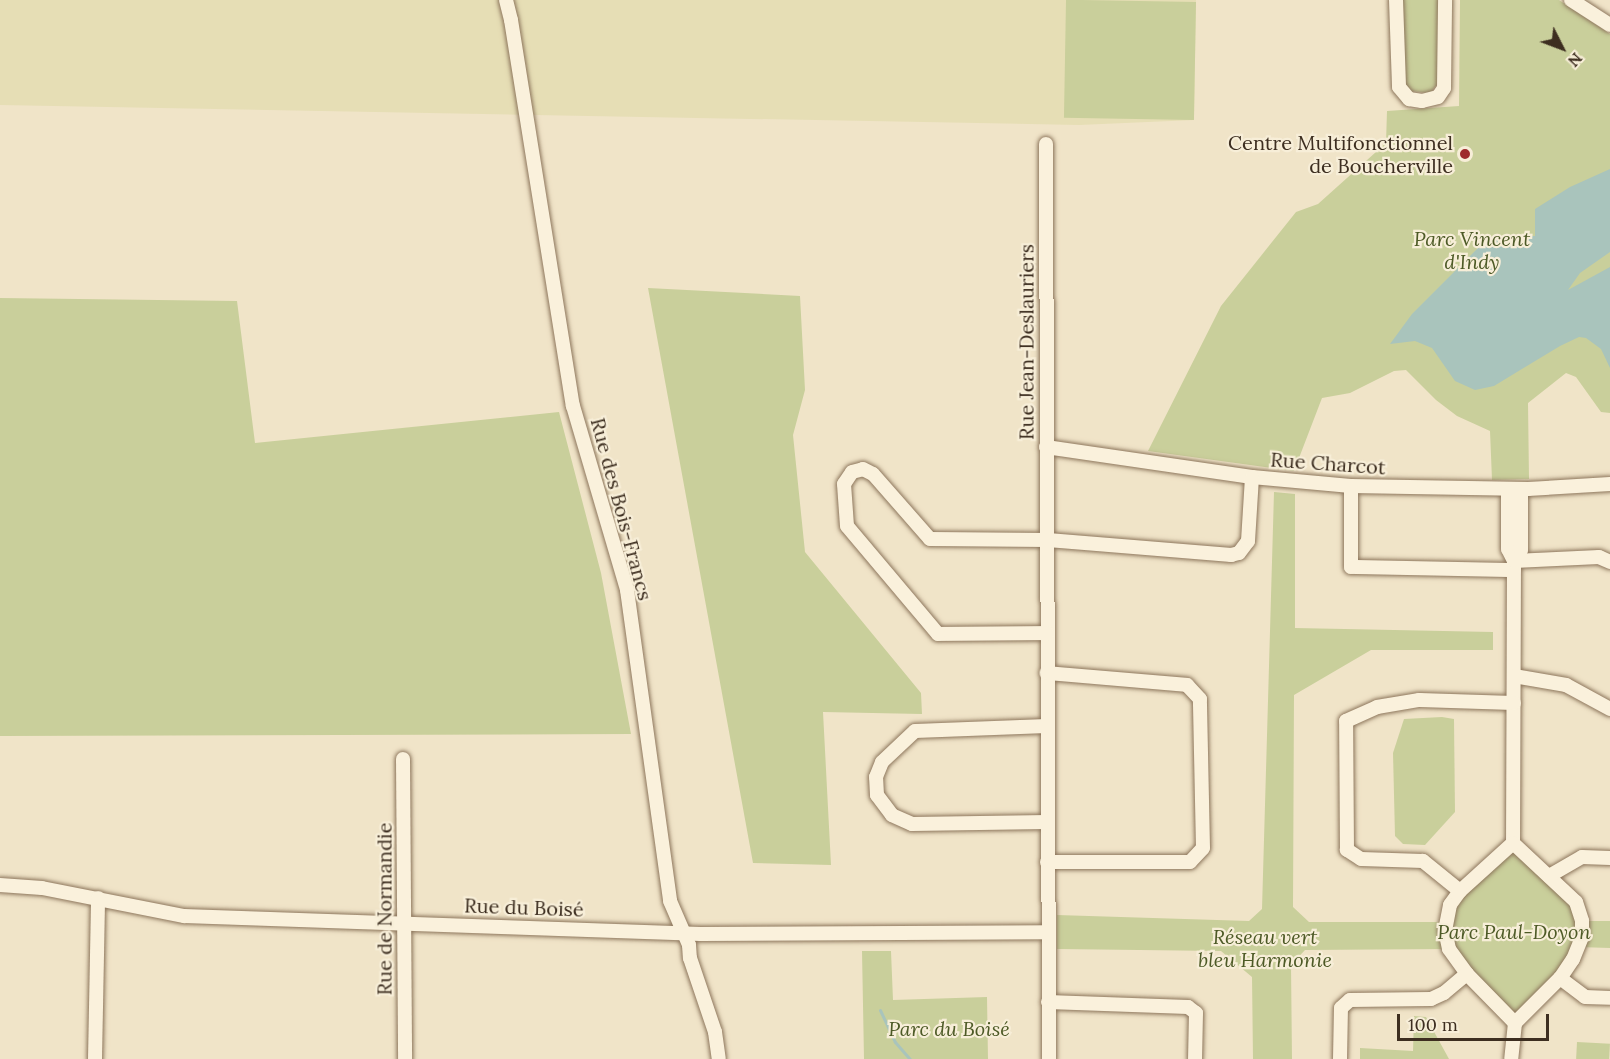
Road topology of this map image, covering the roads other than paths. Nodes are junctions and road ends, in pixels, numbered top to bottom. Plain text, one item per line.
1 (506, 0) edge
2 (1396, 0) edge
3 (1445, 0) edge
4 (1571, 0) edge
5 (1610, 26) edge
6 (1046, 144) dead end
7 (1046, 447) junction
8 (1251, 477) junction
9 (1610, 484) edge
10 (1351, 486) junction
11 (1514, 489) junction
12 (1048, 540) junction
13 (1610, 562) edge
14 (1514, 566) junction
15 (1047, 633) junction
16 (1047, 673) junction
17 (1514, 676) junction
18 (1514, 703) junction
19 (1610, 709) edge
20 (1047, 726) junction
21 (403, 759) dead end
22 (1047, 822) junction
23 (1513, 843) junction
24 (1610, 858) edge
25 (1047, 862) junction
26 (1549, 876) junction
27 (0, 885) edge
28 (1460, 891) junction
29 (98, 898) junction
30 (402, 923) junction
31 (1049, 932) junction
32 (682, 933) junction
33 (1467, 974) junction
34 (1560, 978) junction
35 (1610, 998) edge
36 (1048, 1002) junction
37 (1515, 1023) junction
38 (95, 1059) edge
39 (405, 1059) edge
40 (720, 1059) edge
41 (1049, 1059) edge
42 (1195, 1059) edge
43 (1340, 1059) edge
44 (1511, 1059) edge

1 - 32 street, Rue des Bois-Francs
2 - 3 street
4 - 5 street
6 - 7 street, Rue Jean-Deslauriers
7 - 8 street, Rue Charcot
7 - 12 street, Rue Jean-Deslauriers
8 - 10 street, Rue Charcot
8 - 12 street
9 - 11 street, Rue Charcot
10 - 11 street, Rue Charcot
10 - 14 street
11 - 14 street
12 - 15 street, Rue Jean-Deslauriers
12 - 15 street
13 - 14 street
14 - 17 street
15 - 16 street, Rue Jean-Deslauriers
16 - 20 street, Rue Jean-Deslauriers
16 - 25 street
17 - 18 street
17 - 19 street
18 - 23 street
18 - 28 street
20 - 22 street, Rue Jean-Deslauriers
20 - 22 street
21 - 30 street, Rue de Normandie
22 - 25 street, Rue Jean-Deslauriers
23 - 26 street
23 - 28 street
24 - 26 street
25 - 31 street, Rue Jean-Deslauriers
26 - 34 street
27 - 29 street, Rue du Boisé
28 - 33 street
29 - 30 street, Rue du Boisé
29 - 38 street
30 - 32 street, Rue du Boisé
30 - 39 street, Rue de Normandie
31 - 32 street, Rue du Boisé
31 - 36 street, Rue Jean-Deslauriers
32 - 40 street, Rue des Bois-Francs
33 - 37 street
33 - 43 street
34 - 35 street
34 - 37 street
36 - 41 street, Rue Jean-Deslauriers
36 - 42 street
37 - 44 street

